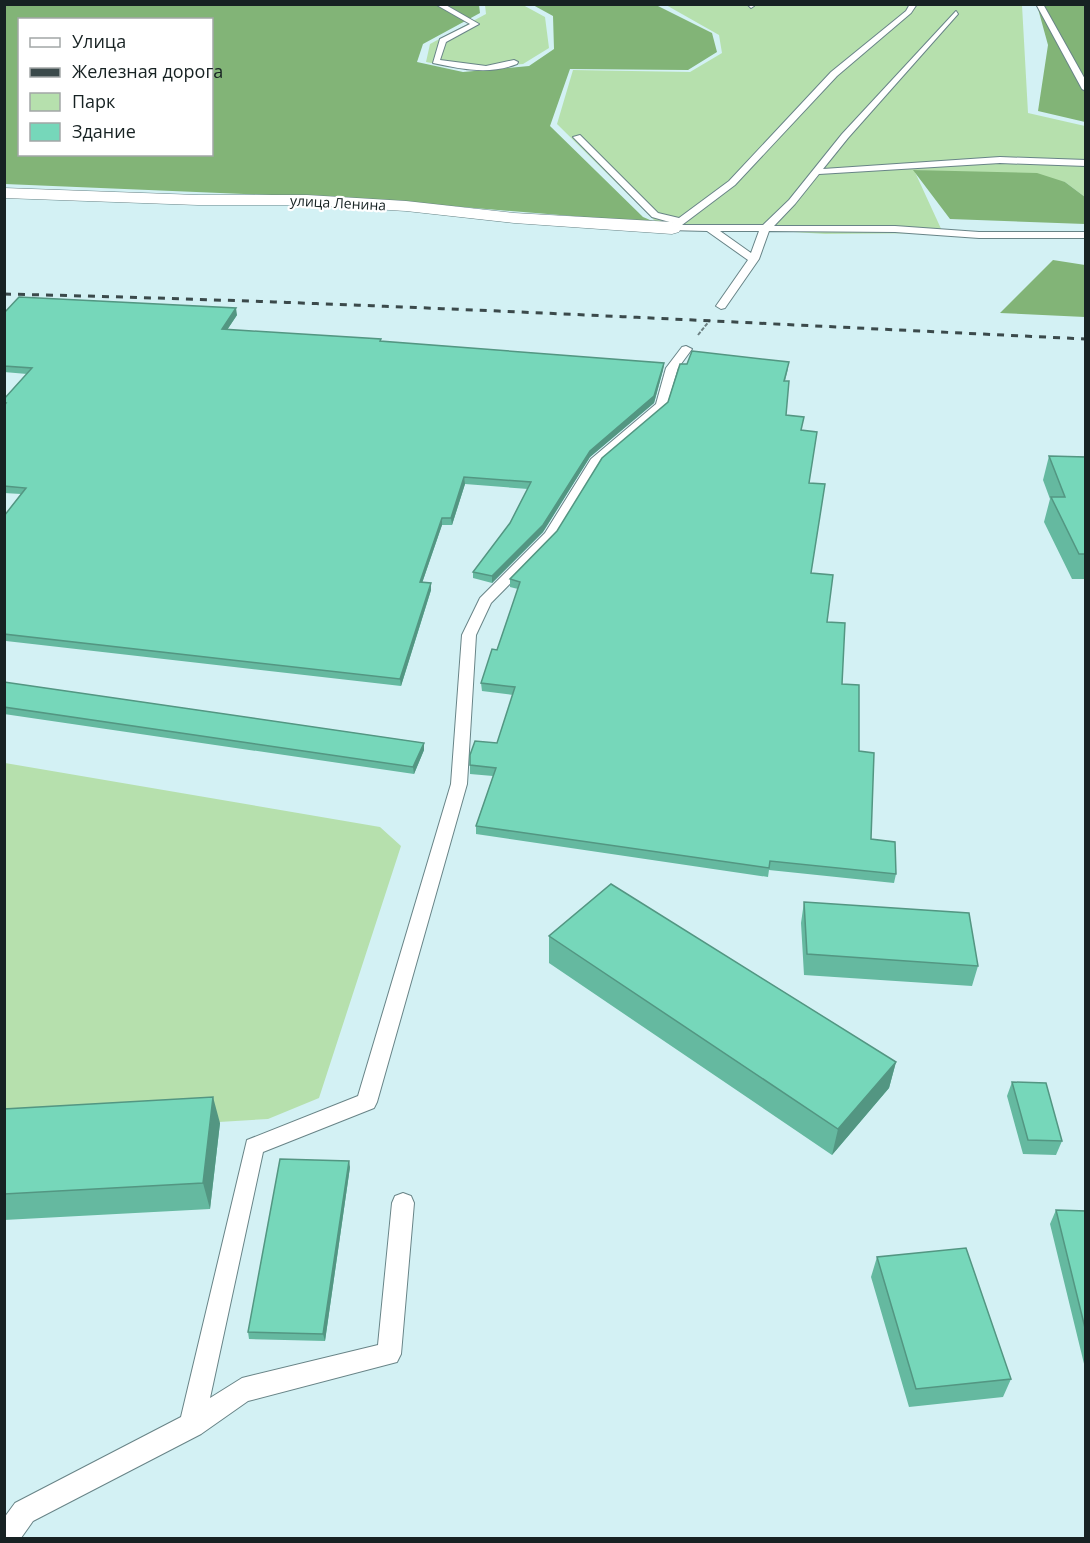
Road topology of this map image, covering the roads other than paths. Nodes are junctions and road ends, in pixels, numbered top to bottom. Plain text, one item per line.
1 (438, 4) edge
2 (914, 4) edge
3 (1039, 4) edge
4 (956, 12) dead end
5 (514, 62) dead end
6 (1086, 89) edge
7 (577, 137) dead end
8 (1086, 163) edge
9 (815, 172) junction
10 (4, 193) edge
11 (692, 214) junction
12 (676, 225) junction
13 (711, 229) junction
14 (765, 229) junction
15 (1086, 235) edge
16 (754, 260) junction
17 (722, 306) road end
18 (686, 350) road end
19 (403, 1203) dead end
20 (192, 1425) junction
21 (6, 1539) edge

1 - 5 lane
2 - 11 lane
3 - 6 lane
4 - 9 lane
7 - 12 lane
8 - 9 lane
9 - 14 lane
10 - 12 street, улица Ленина
11 - 12 lane
11 - 13 lane
12 - 13 lane
13 - 14 lane
13 - 16 lane
14 - 15 lane
14 - 16 lane
16 - 17 lane
18 - 20 lane
19 - 20 lane
20 - 21 lane

